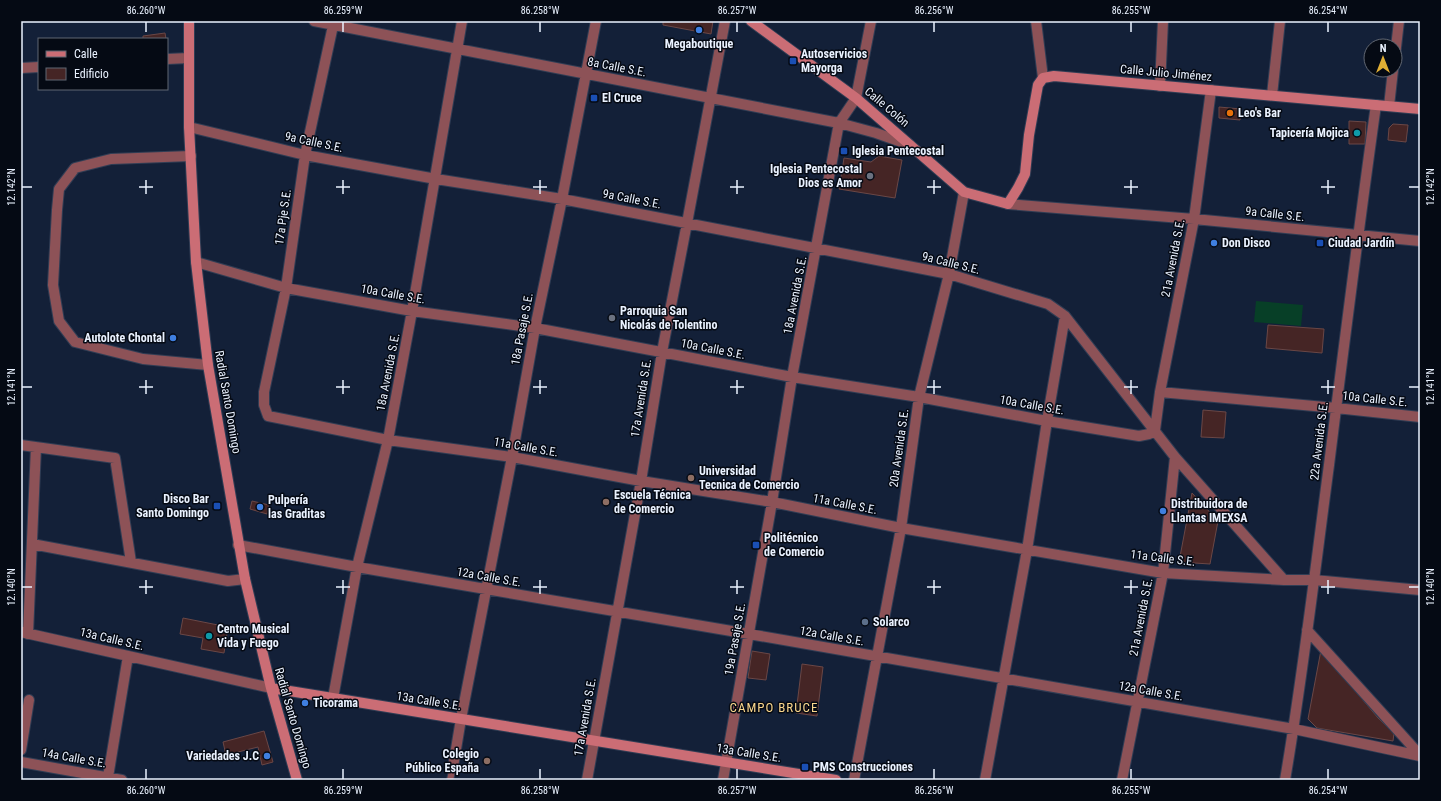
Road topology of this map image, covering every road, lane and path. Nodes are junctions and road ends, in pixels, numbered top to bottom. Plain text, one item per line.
1 (189, 21) edge
2 (314, 21) edge
3 (462, 21) edge
4 (596, 21) edge
5 (725, 21) edge
6 (750, 21) edge
7 (871, 21) edge
8 (1036, 21) edge
9 (1163, 21) edge
10 (1280, 21) edge
11 (1399, 21) edge
12 (334, 23) edge
13 (1397, 38) edge
14 (458, 48) junction
15 (189, 58) junction
16 (168, 59) edge
17 (38, 67) edge
18 (21, 68) edge
19 (586, 74) junction
20 (1043, 78) junction
21 (1392, 78) edge
22 (1160, 86) junction
23 (1211, 90) junction
24 (1272, 95) junction
25 (710, 98) junction
26 (856, 98) junction
27 (1376, 105) junction
28 (1389, 106) junction
29 (1420, 109) edge
30 (839, 123) junction
31 (189, 127) junction
32 (913, 146) junction
33 (306, 155) junction
34 (191, 156) junction
35 (436, 179) junction
36 (964, 192) junction
37 (562, 199) junction
38 (1008, 204) junction
39 (1194, 219) junction
40 (687, 223) junction
41 (1358, 235) junction
42 (1420, 241) edge
43 (817, 248) junction
44 (196, 262) junction
45 (949, 274) junction
46 (286, 288) junction
47 (412, 311) junction
48 (1065, 316) junction
49 (535, 328) junction
50 (662, 352) junction
51 (208, 365) junction
52 (792, 377) junction
53 (1160, 392) junction
54 (919, 397) junction
55 (1336, 408) junction
56 (268, 416) joint
57 (1420, 417) edge
58 (1046, 421) junction
59 (1155, 430) junction
60 (388, 440) junction
61 (21, 445) edge
62 (36, 447) junction
63 (512, 457) junction
64 (1175, 457) junction
65 (641, 481) junction
66 (772, 502) junction
67 (901, 528) junction
68 (32, 544) junction
69 (238, 545) junction
70 (1027, 550) junction
71 (131, 562) junction
72 (357, 568) junction
73 (1162, 573) junction
74 (245, 579) junction
75 (1284, 580) junction
76 (1314, 580) junction
77 (486, 590) junction
78 (1420, 590) edge
79 (617, 612) junction
80 (1307, 630) junction
81 (25, 633) edge
82 (749, 634) junction
83 (128, 656) junction
84 (877, 657) junction
85 (1003, 679) junction
86 (271, 688) junction
87 (333, 698) junction
88 (29, 700) dead end
89 (1137, 702) junction
90 (461, 719) junction
91 (1294, 729) junction
92 (594, 741) junction
93 (21, 750) edge
94 (1420, 756) edge
95 (21, 762) edge
96 (726, 762) junction
97 (453, 767) joint
98 (108, 777) junction
99 (122, 780) edge
100 (297, 780) edge
101 (450, 780) edge
102 (587, 780) edge
103 (723, 780) edge
104 (836, 780) edge
105 (854, 780) edge
106 (985, 780) edge
107 (1122, 780) edge
108 (1285, 780) edge

1 - 15 main road, Radial Santo Domingo
2 - 12 street, 8a Calle S.E.
3 - 14 street, 18a Avenida S.E.
4 - 19 street, 18a Pasaje S.E.
5 - 25 street, 17a Avenida S.E.
6 - 26 main road, Calle Colón
7 - 26 street
8 - 20 street
9 - 22 street
10 - 24 street
11 - 13 street
12 - 14 street, 8a Calle S.E.
12 - 33 street, 17a Pje S.E.
14 - 19 street, 8a Calle S.E.
14 - 35 street, 18a Avenida S.E.
15 - 16 street
15 - 31 main road, Radial Santo Domingo
17 - 18 street
19 - 25 street, 8a Calle S.E.
19 - 37 street, 18a Pasaje S.E.
20 - 22 main road, Calle Julio Jiménez
20 - 38 main road
21 - 28 street
22 - 23 main road, Calle Julio Jiménez
23 - 24 main road, Calle Julio Jiménez
23 - 39 street, 21a Avenida S.E.
24 - 27 main road, Calle Julio Jiménez
25 - 30 street, 8a Calle S.E.
25 - 40 street, 17a Avenida S.E.
26 - 30 street, 18a Avenida S.E.
26 - 32 main road, Calle Colón
27 - 28 main road, Calle Julio Jiménez
27 - 41 street, 22a Avenida S.E.
28 - 29 main road, Calle Julio Jiménez
30 - 32 street, 8a Calle S.E.
30 - 43 street, 18a Avenida S.E.
31 - 33 street, 9a Calle S.E.
31 - 34 main road, Radial Santo Domingo
32 - 36 main road, Calle Colón
33 - 35 street, 9a Calle S.E.
33 - 46 street, 17a Pje S.E.
34 - 44 main road, Radial Santo Domingo
34 - 51 street
35 - 37 street, 9a Calle S.E.
35 - 47 street, 18a Avenida S.E.
36 - 38 main road, Calle Colón
36 - 45 street, 20a Avenida S.E.
37 - 40 street, 9a Calle S.E.
37 - 49 street, 18a Pasaje S.E.
38 - 39 street, 9a Calle S.E.
39 - 41 street, 9a Calle S.E.
39 - 53 street, 21a Avenida S.E.
40 - 43 street, 9a Calle S.E.
40 - 50 street, 17a Avenida S.E.
41 - 42 street, 9a Calle S.E.
41 - 55 street, 22a Avenida S.E.
43 - 45 street, 9a Calle S.E.
43 - 52 street, 18a Avenida S.E.
44 - 46 street, 10a Calle S.E.
44 - 51 main road, Radial Santo Domingo
45 - 48 street, 9a Calle S.E.
45 - 54 street, 20a Avenida S.E.
46 - 47 street, 10a Calle S.E.
46 - 56 street, 17a Pje S.E.
47 - 49 street, 10a Calle S.E.
47 - 60 street, 18a Avenida S.E.
48 - 58 street
48 - 59 street, 9a Calle S.E.
49 - 50 street, 10a Calle S.E.
49 - 63 street, 18a Pasaje S.E.
50 - 52 street, 10a Calle S.E.
50 - 65 street, 17a Avenida S.E.
51 - 69 main road, Radial Santo Domingo
52 - 54 street, 10a Calle S.E.
52 - 66 street, 18a Avenida S.E.
53 - 55 street, 10a Calle S.E.
53 - 59 street, 21a Avenida S.E.
54 - 58 street, 10a Calle S.E.
54 - 67 street, 20a Avenida S.E.
55 - 57 street, 10a Calle S.E.
55 - 76 street, 22a Avenida S.E.
56 - 60 street, 11a Calle S.E.
58 - 59 street, 10a Calle S.E.
58 - 70 street
59 - 64 street, 9a Calle S.E.
60 - 63 street, 11a Calle S.E.
60 - 72 street, 18a Avenida S.E.
61 - 62 street
62 - 68 street
62 - 71 street
63 - 65 street, 11a Calle S.E.
63 - 77 street, 18a Pasaje S.E.
64 - 73 street, 21a Avenida S.E.
64 - 75 street, 9a Calle S.E.
65 - 66 street, 11a Calle S.E.
65 - 79 street, 17a Avenida S.E.
66 - 67 street, 11a Calle S.E.
66 - 82 street, 19a Pasaje S.E.
67 - 70 street, 11a Calle S.E.
67 - 84 street, 20a Avenida S.E.
68 - 71 street
68 - 81 street
69 - 72 street, 12a Calle S.E.
69 - 74 main road, Radial Santo Domingo
70 - 73 street, 11a Calle S.E.
70 - 85 street
71 - 74 street
72 - 77 street, 12a Calle S.E.
72 - 87 street, 18a Avenida S.E.
73 - 75 street, 11a Calle S.E.
73 - 89 street, 21a Avenida S.E.
74 - 86 main road, Radial Santo Domingo
75 - 76 street, 11a Calle S.E.
76 - 78 street, 11a Calle S.E.
76 - 80 street, 22a Avenida S.E.
77 - 79 street, 12a Calle S.E.
77 - 90 street
79 - 82 street, 12a Calle S.E.
79 - 92 street, 17a Avenida S.E.
80 - 91 street, 22a Avenida S.E.
80 - 94 street
81 - 83 street, 13a Calle S.E.
82 - 84 street, 12a Calle S.E.
82 - 96 street, 19a Pasaje S.E.
83 - 86 street, 13a Calle S.E.
83 - 98 street
84 - 85 street, 12a Calle S.E.
84 - 105 street, 20a Avenida S.E.
85 - 89 street, 12a Calle S.E.
85 - 106 street
86 - 87 main road, 13a Calle S.E.
86 - 100 main road, Radial Santo Domingo
87 - 90 main road, 13a Calle S.E.
88 - 93 street
89 - 91 street, 12a Calle S.E.
89 - 107 street, 21a Avenida S.E.
90 - 92 main road, 13a Calle S.E.
90 - 97 street
91 - 94 street, 12a Calle S.E.
91 - 108 street, 22a Avenida S.E.
92 - 96 main road, 13a Calle S.E.
92 - 102 street, 17a Avenida S.E.
95 - 98 street, 14a Calle S.E.
96 - 103 street, 19a Pasaje S.E.
96 - 104 main road, 13a Calle S.E.
97 - 101 lane
98 - 99 street, 14a Calle S.E.

